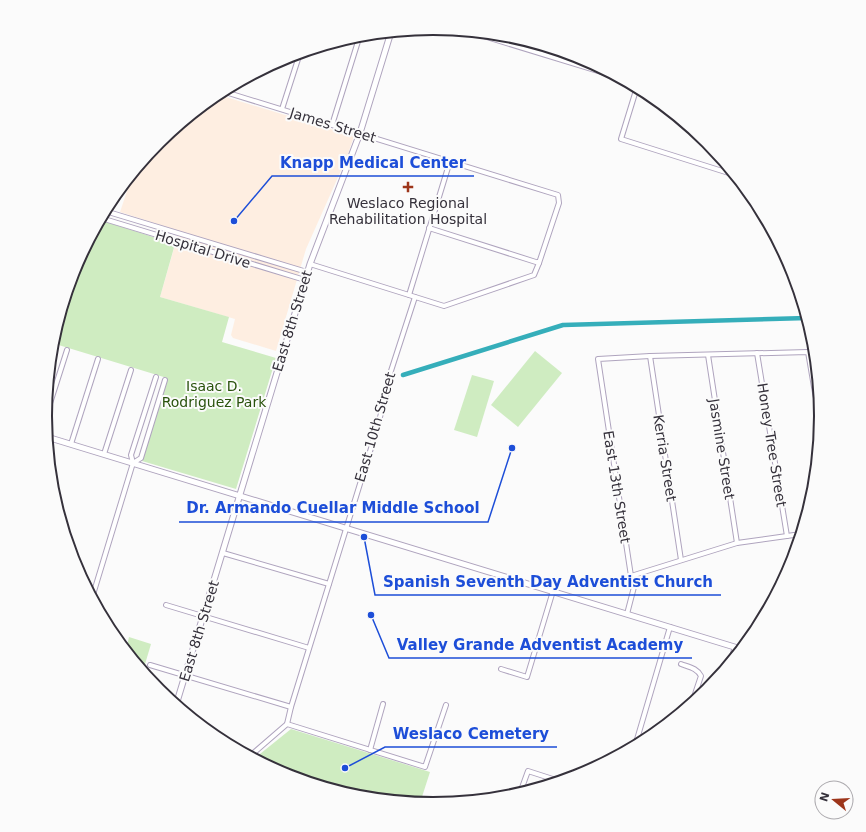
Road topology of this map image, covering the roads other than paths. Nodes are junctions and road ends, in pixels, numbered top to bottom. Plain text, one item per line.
1 (389, 37) edge
2 (502, 41) edge
3 (358, 42) edge
4 (547, 55) joint
5 (298, 60) edge
6 (585, 66) edge
7 (232, 92) edge
8 (635, 93) edge
9 (282, 109) junction
10 (332, 125) junction
11 (360, 133) junction
12 (450, 161) junction
13 (725, 172) edge
14 (111, 213) edge
15 (106, 220) edge
16 (429, 228) junction
17 (539, 263) junction
18 (310, 264) junction
19 (307, 272) junction
20 (304, 280) junction
21 (409, 296) junction
22 (415, 297) junction
23 (67, 350) dead end
24 (757, 353) junction
25 (708, 354) junction
26 (650, 356) junction
27 (98, 359) dead end
28 (131, 370) dead end
29 (812, 373) edge
30 (156, 377) dead end
31 (165, 380) dead end
32 (53, 394) edge
33 (53, 439) edge
34 (71, 444) junction
35 (104, 454) junction
36 (133, 463) junction
37 (240, 496) junction
38 (346, 528) junction
39 (795, 535) edge
40 (787, 536) junction
41 (737, 543) junction
42 (223, 553) junction
43 (681, 560) junction
44 (631, 576) junction
45 (329, 584) junction
46 (94, 591) edge
47 (554, 591) junction
48 (166, 605) dead end
49 (627, 614) junction
50 (203, 617) junction
51 (670, 627) junction
52 (735, 647) edge
53 (309, 648) junction
54 (681, 664) dead end
55 (150, 665) dead end
56 (501, 669) dead end
57 (186, 675) junction
58 (696, 691) edge
59 (178, 698) edge
60 (383, 704) dead end
61 (446, 705) dead end
62 (291, 707) junction
63 (287, 724) junction
64 (638, 737) edge
65 (370, 750) junction
66 (254, 753) edge
67 (551, 778) edge
68 (522, 786) edge

1 - 11 street, East 8th Street
2 - 4 street
3 - 10 street
4 - 6 street
5 - 9 street
7 - 9 street, James Street
8 - 13 street
9 - 10 street, James Street
10 - 11 street, James Street
11 - 12 street, James Street
11 - 18 street, East 8th Street
12 - 16 street
12 - 17 street, James Street
14 - 19 street, Hospital Drive
15 - 20 street, Hospital Drive
16 - 17 street
16 - 21 street
17 - 22 street
18 - 19 street, East 8th Street
18 - 21 street
19 - 20 street, East 8th Street
20 - 37 street, East 8th Street
21 - 22 street
22 - 38 street, East 10th Street
23 - 32 street
24 - 25 street
24 - 29 street
24 - 40 street, Honey Tree Street
25 - 26 street
25 - 41 street, Jasmine Street
26 - 43 street, Kerria Street
26 - 44 street, East 13th Street
27 - 34 street
28 - 35 street
30 - 36 street
31 - 36 street
33 - 34 street
34 - 35 street
35 - 36 street
36 - 37 street
36 - 46 street
37 - 38 street
37 - 42 street, East 8th Street
38 - 45 street, East 10th Street
38 - 47 street
39 - 40 street
40 - 41 street
41 - 43 street
42 - 45 street
42 - 50 street, East 8th Street
43 - 44 street
44 - 49 street, East 13th Street
45 - 53 street, East 10th Street
47 - 49 street
47 - 56 street
48 - 50 street
49 - 51 street
50 - 53 street
50 - 57 street, East 8th Street
51 - 52 street
51 - 64 street
53 - 62 street, East 10th Street
54 - 58 street
55 - 57 street
57 - 59 street, East 8th Street
57 - 62 street
60 - 65 street
61 - 65 street
62 - 63 street, East 10th Street
63 - 65 street
63 - 66 street
67 - 68 street

